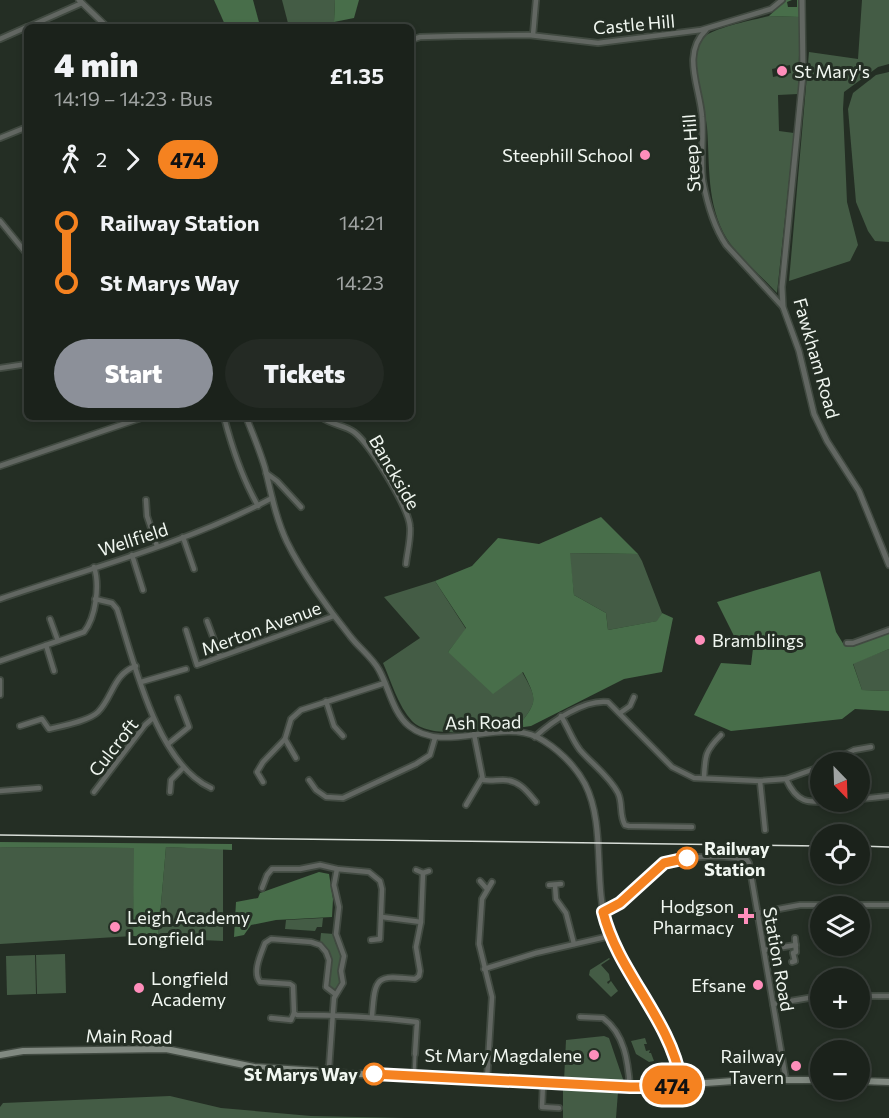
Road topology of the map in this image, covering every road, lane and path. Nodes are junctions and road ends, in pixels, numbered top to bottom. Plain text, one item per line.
1 (536, 0) edge
2 (782, 0) edge
3 (802, 0) edge
4 (81, 2) edge
5 (33, 24) edge
6 (104, 24) edge
7 (24, 28) edge
8 (708, 28) junction
9 (690, 32) junction
10 (533, 35) junction
11 (0, 39) edge
12 (414, 39) edge
13 (695, 43) junction
14 (24, 128) edge
15 (0, 138) edge
16 (1, 225) edge
17 (24, 251) edge
18 (783, 308) junction
19 (24, 364) edge
20 (0, 368) edge
21 (135, 420) edge
22 (225, 420) edge
23 (249, 420) edge
24 (325, 420) edge
25 (0, 466) edge
26 (266, 473) junction
27 (272, 498) junction
28 (146, 500) dead end
29 (258, 506) junction
30 (301, 507) dead end
31 (183, 537) junction
32 (157, 546) junction
33 (132, 555) junction
34 (405, 564) dead end
35 (889, 566) edge
36 (94, 567) junction
37 (194, 569) dead end
38 (143, 590) dead end
39 (0, 599) edge
40 (95, 599) junction
41 (334, 616) junction
42 (50, 619) dead end
43 (207, 621) dead end
44 (186, 630) dead end
45 (889, 630) edge
46 (58, 641) junction
47 (847, 643) dead end
48 (46, 645) junction
49 (220, 657) junction
50 (0, 660) edge
51 (136, 666) junction
52 (186, 669) dead end
53 (54, 671) dead end
54 (0, 680) edge
55 (141, 682) junction
56 (385, 683) junction
57 (0, 695) edge
58 (634, 697) dead end
59 (178, 698) dead end
60 (326, 701) junction
61 (620, 713) junction
62 (561, 716) junction
63 (153, 718) junction
64 (20, 726) dead end
65 (474, 734) junction
66 (721, 735) dead end
67 (343, 736) dead end
68 (535, 736) junction
69 (435, 738) junction
70 (285, 739) junction
71 (168, 744) junction
72 (870, 747) dead end
73 (850, 752) edge
74 (296, 758) dead end
75 (183, 768) junction
76 (810, 771) edge
77 (482, 778) junction
78 (704, 778) junction
79 (309, 780) dead end
80 (786, 780) junction
81 (760, 781) junction
82 (263, 782) dead end
83 (39, 788) dead end
84 (211, 788) dead end
85 (0, 791) edge
86 (94, 792) dead end
87 (170, 792) dead end
88 (889, 796) edge
89 (532, 797) junction
90 (870, 798) edge
91 (527, 802) dead end
92 (536, 802) dead end
93 (810, 802) edge
94 (466, 805) dead end
95 (692, 827) dead end
96 (765, 830) dead end
97 (337, 869) junction
98 (416, 870) dead end
99 (480, 881) dead end
100 (492, 882) dead end
101 (549, 885) dead end
102 (262, 888) dead end
103 (487, 889) junction
104 (889, 905) edge
105 (603, 912) junction
106 (757, 913) junction
107 (382, 917) junction
108 (421, 922) junction
109 (610, 936) junction
110 (795, 938) dead end
111 (371, 940) dead end
112 (574, 944) junction
113 (796, 945) junction
114 (764, 951) junction
115 (792, 962) dead end
116 (484, 969) junction
117 (335, 994) junction
118 (870, 996) edge
119 (889, 996) edge
120 (810, 998) edge
121 (773, 1004) junction
122 (294, 1013) junction
123 (333, 1015) junction
124 (372, 1016) junction
125 (580, 1017) dead end
126 (271, 1018) dead end
127 (415, 1054) joint
128 (0, 1055) edge
129 (329, 1068) junction
130 (414, 1076) junction
131 (488, 1080) junction
132 (786, 1080) junction
133 (810, 1080) edge
134 (681, 1081) junction
135 (870, 1081) edge
136 (889, 1082) edge
137 (543, 1083) junction
138 (630, 1087) junction
139 (560, 1108) dead end

1 - 10 street
2 - 8 street, Castle Hill
3 - 18 street, Fawkham Road
4 - 5 street
4 - 6 street
7 - 11 street
8 - 9 street, Castle Hill
8 - 13 street
9 - 10 street, Castle Hill
9 - 13 street, Steep Hill
10 - 12 street, Castle Hill
13 - 18 street, Steep Hill
14 - 15 street
16 - 17 street
18 - 35 street, Fawkham Road
19 - 20 street
21 - 25 street
22 - 29 street
23 - 26 street, Ash Road
24 - 34 street, Banckside
26 - 27 street, Ash Road
26 - 30 street
27 - 29 street, Wellfield
27 - 41 street, Ash Road
28 - 32 street
29 - 31 street, Wellfield
31 - 32 street, Wellfield
31 - 37 street
32 - 33 street, Wellfield
33 - 36 street, Wellfield
33 - 38 street
36 - 39 street, Wellfield
36 - 40 street
40 - 46 street
40 - 51 street
41 - 49 street, Merton Avenue
41 - 56 street, Ash Road
42 - 46 street
43 - 49 street
44 - 49 street, Merton Avenue
45 - 47 street
46 - 48 street
48 - 50 street
48 - 53 street
51 - 55 street
51 - 64 street
52 - 55 street, Merton Avenue
54 - 57 street
55 - 63 street
56 - 60 street
56 - 69 street, Ash Road
58 - 61 street
59 - 71 street
60 - 67 street
60 - 70 street
61 - 62 street
61 - 78 street
62 - 68 street
62 - 95 street
63 - 71 street
63 - 86 street, Culcroft
65 - 68 street, Ash Road
65 - 69 street, Ash Road
65 - 77 street
66 - 78 street
68 - 105 street, Ash Road
69 - 79 street
70 - 74 street
70 - 82 street
71 - 75 street
72 - 73 street
75 - 84 street
75 - 87 street
76 - 80 street
77 - 89 street
77 - 94 street
78 - 81 street
80 - 81 street
80 - 93 street
81 - 96 street
83 - 85 street
88 - 90 street
89 - 91 street
89 - 92 street
97 - 102 street
97 - 107 street
97 - 117 street
98 - 108 street
99 - 103 street
100 - 103 street
101 - 112 street
103 - 116 street
104 - 106 street
105 - 106 street, Station Road
105 - 109 street, Ash Road
106 - 114 street, Station Road
107 - 108 street
107 - 111 street
108 - 124 street
109 - 112 street
109 - 134 street, Ash Road
110 - 113 street
112 - 116 street
113 - 114 street
113 - 115 street
114 - 121 street, Station Road
116 - 131 street
117 - 122 street
117 - 123 street
118 - 119 street
120 - 121 street
121 - 132 street, Station Road
122 - 123 street
122 - 126 street
123 - 124 street
123 - 129 street
124 - 127 street
125 - 138 street
127 - 130 street
128 - 129 main road, Main Road
129 - 130 main road, Main Road
130 - 131 main road, Main Road
131 - 137 main road, Main Road
132 - 133 main road, Main Road
132 - 134 main road, Main Road
134 - 138 main road, Main Road
135 - 136 main road
137 - 138 main road, Main Road
137 - 139 street

